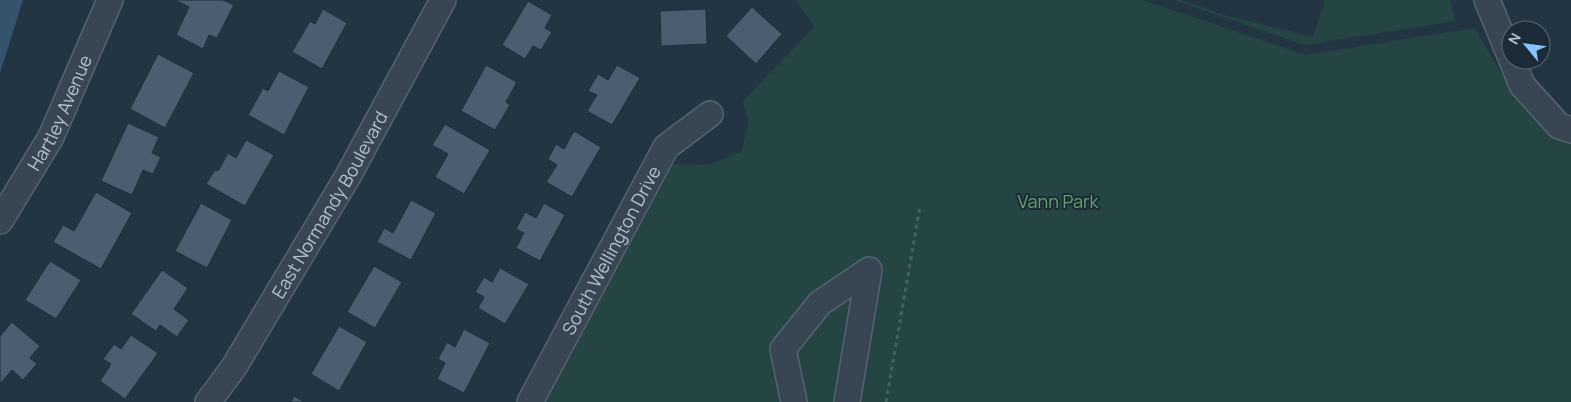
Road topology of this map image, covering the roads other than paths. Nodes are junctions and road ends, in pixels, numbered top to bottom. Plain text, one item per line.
1 (110, 0) edge
2 (443, 0) edge
3 (1487, 0) edge
4 (1501, 34) edge
5 (1516, 70) edge
6 (710, 114) dead end
7 (1571, 130) edge
8 (0, 222) edge
9 (208, 402) edge
10 (530, 402) edge
11 (794, 402) edge
12 (847, 402) edge

1 - 8 street, Hartley Avenue
2 - 9 street, East Normandy Boulevard
3 - 4 street
5 - 7 street
6 - 10 street, South Wellington Drive
11 - 12 street

